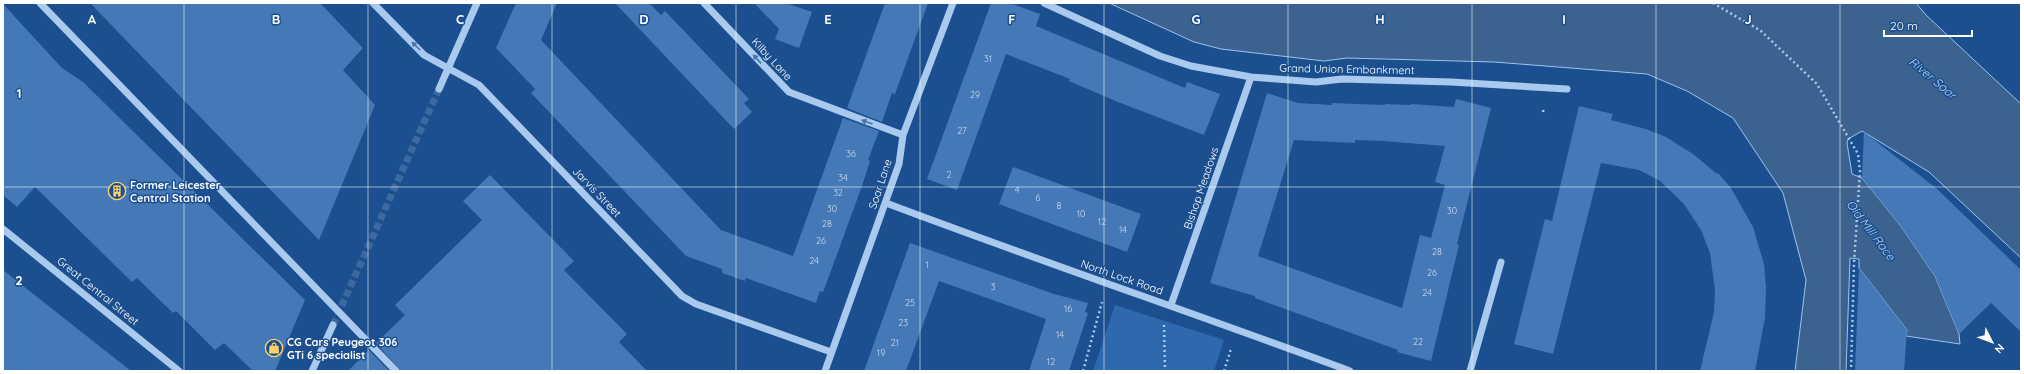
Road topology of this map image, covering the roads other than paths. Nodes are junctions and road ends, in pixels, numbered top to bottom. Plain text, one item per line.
1 (40, 3) edge
2 (373, 3) edge
3 (477, 3) edge
4 (704, 3) edge
5 (953, 3) edge
6 (1044, 3) edge
7 (448, 68) junction
8 (1251, 77) junction
9 (1567, 88) dead end
10 (439, 89) tunnel mouth
11 (903, 135) junction
12 (886, 203) junction
13 (3, 229) edge
14 (1501, 262) dead end
15 (1171, 305) junction
16 (333, 325) tunnel mouth
17 (831, 352) junction
18 (179, 371) edge
19 (312, 371) edge
20 (396, 371) edge
21 (825, 371) edge
22 (1350, 371) edge
23 (1470, 371) edge

1 - 20 street
7 -> 2 street, Jarvis Street
3 - 7 street
11 -> 4 street, Kilby Lane
5 - 11 street, Soar Lane
6 - 8 street, Grand Union Embankment
7 - 10 street
7 - 17 street, Jarvis Street
8 - 9 street, Grand Union Embankment
8 - 15 street, Bishop Meadows
11 - 12 street, Soar Lane
12 - 15 street, North Lock Road
12 - 17 street, Soar Lane
13 - 18 street, Great Central Street
14 - 23 street
15 - 22 street, North Lock Road
16 - 19 street
17 - 21 street, Soar Lane

